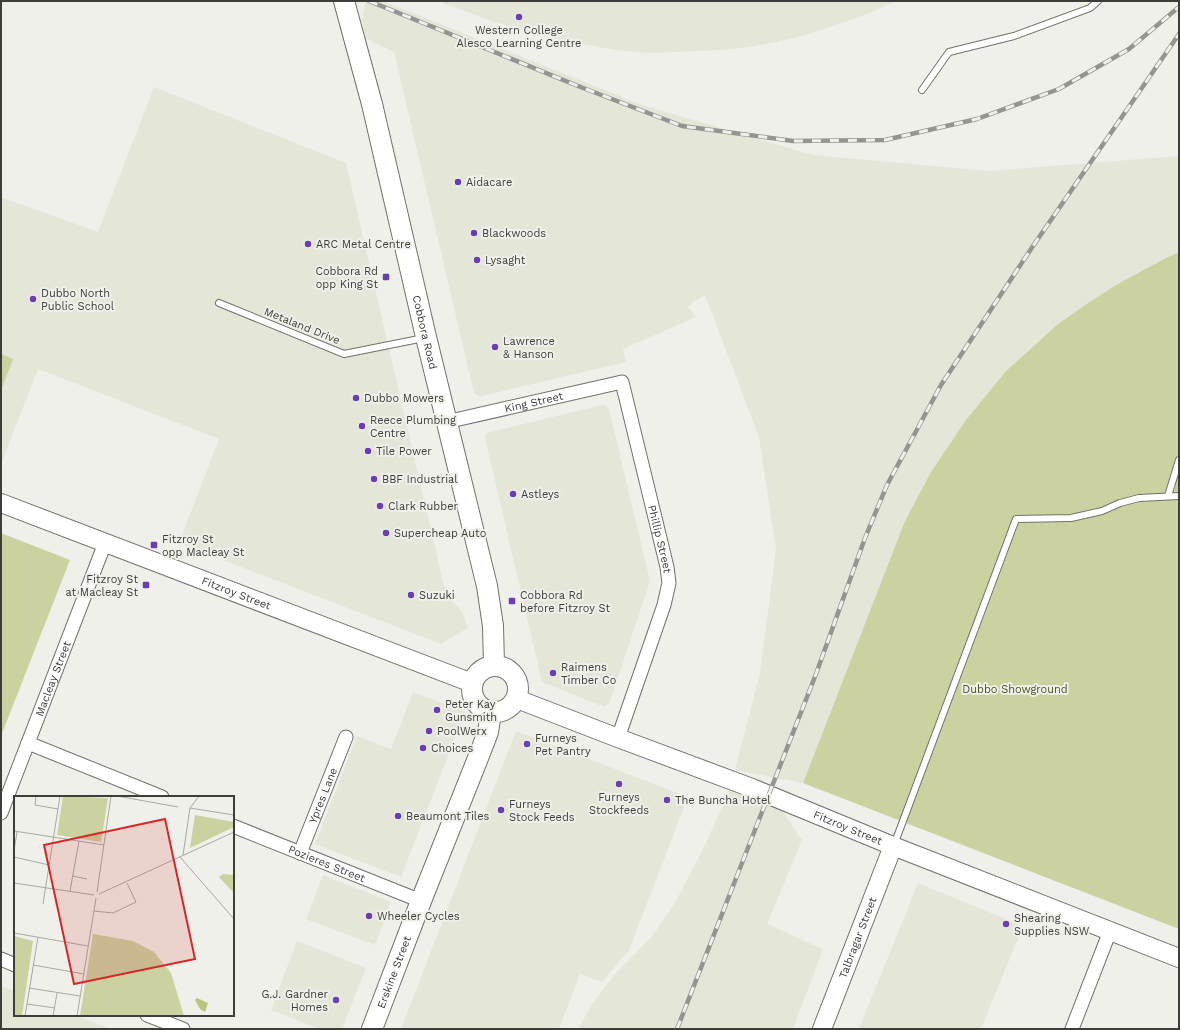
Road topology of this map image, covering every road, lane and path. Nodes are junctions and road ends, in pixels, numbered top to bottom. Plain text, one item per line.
1 (344, 1) edge
2 (1098, 1) edge
3 (922, 90) dead end
4 (219, 304) dead end
5 (426, 338) junction
6 (622, 382) joint
7 (446, 422) junction
8 (1179, 460) edge
9 (1168, 496) junction
10 (1179, 496) edge
11 (1, 503) edge
12 (105, 543) junction
13 (494, 665) junction
14 (472, 683) junction
15 (517, 699) junction
16 (491, 712) junction
17 (346, 737) dead end
18 (618, 738) junction
19 (28, 743) junction
20 (160, 796) edge
21 (1, 813) edge
22 (234, 826) edge
23 (893, 846) junction
24 (300, 853) junction
25 (421, 901) junction
26 (1110, 931) junction
27 (1179, 958) edge
28 (1, 959) edge
29 (14, 965) edge
30 (149, 1016) edge
31 (167, 1026) edge
32 (184, 1029) edge
33 (372, 1029) edge
34 (822, 1029) edge
35 (1072, 1029) edge

1 - 5 main road, Cobbora Road
2 - 3 lane
4 - 5 lane, Metaland Drive
5 - 7 main road, Cobbora Road
6 - 7 street, King Street
6 - 18 street, Phillip Street
7 - 13 main road, Cobbora Road
8 - 9 lane
9 - 10 lane
9 - 23 lane
11 - 12 street, Fitzroy Street
12 - 14 street, Fitzroy Street
12 - 19 street, Macleay Street
13 - 14 main road
13 - 15 main road
14 - 16 main road
15 - 16 main road
15 - 18 street, Fitzroy Street
16 - 25 main road, Erskine Street
17 - 24 street, Ypres Lane
18 - 23 street, Fitzroy Street
19 - 20 street
19 - 21 street, Macleay Street
22 - 24 street, Pozieres Street
23 - 26 street, Fitzroy Street
23 - 34 street, Talbragar Street
24 - 25 street, Pozieres Street
25 - 33 main road, Erskine Street
26 - 27 street, Fitzroy Street
26 - 35 street
28 - 29 street
30 - 31 street
31 - 32 street

